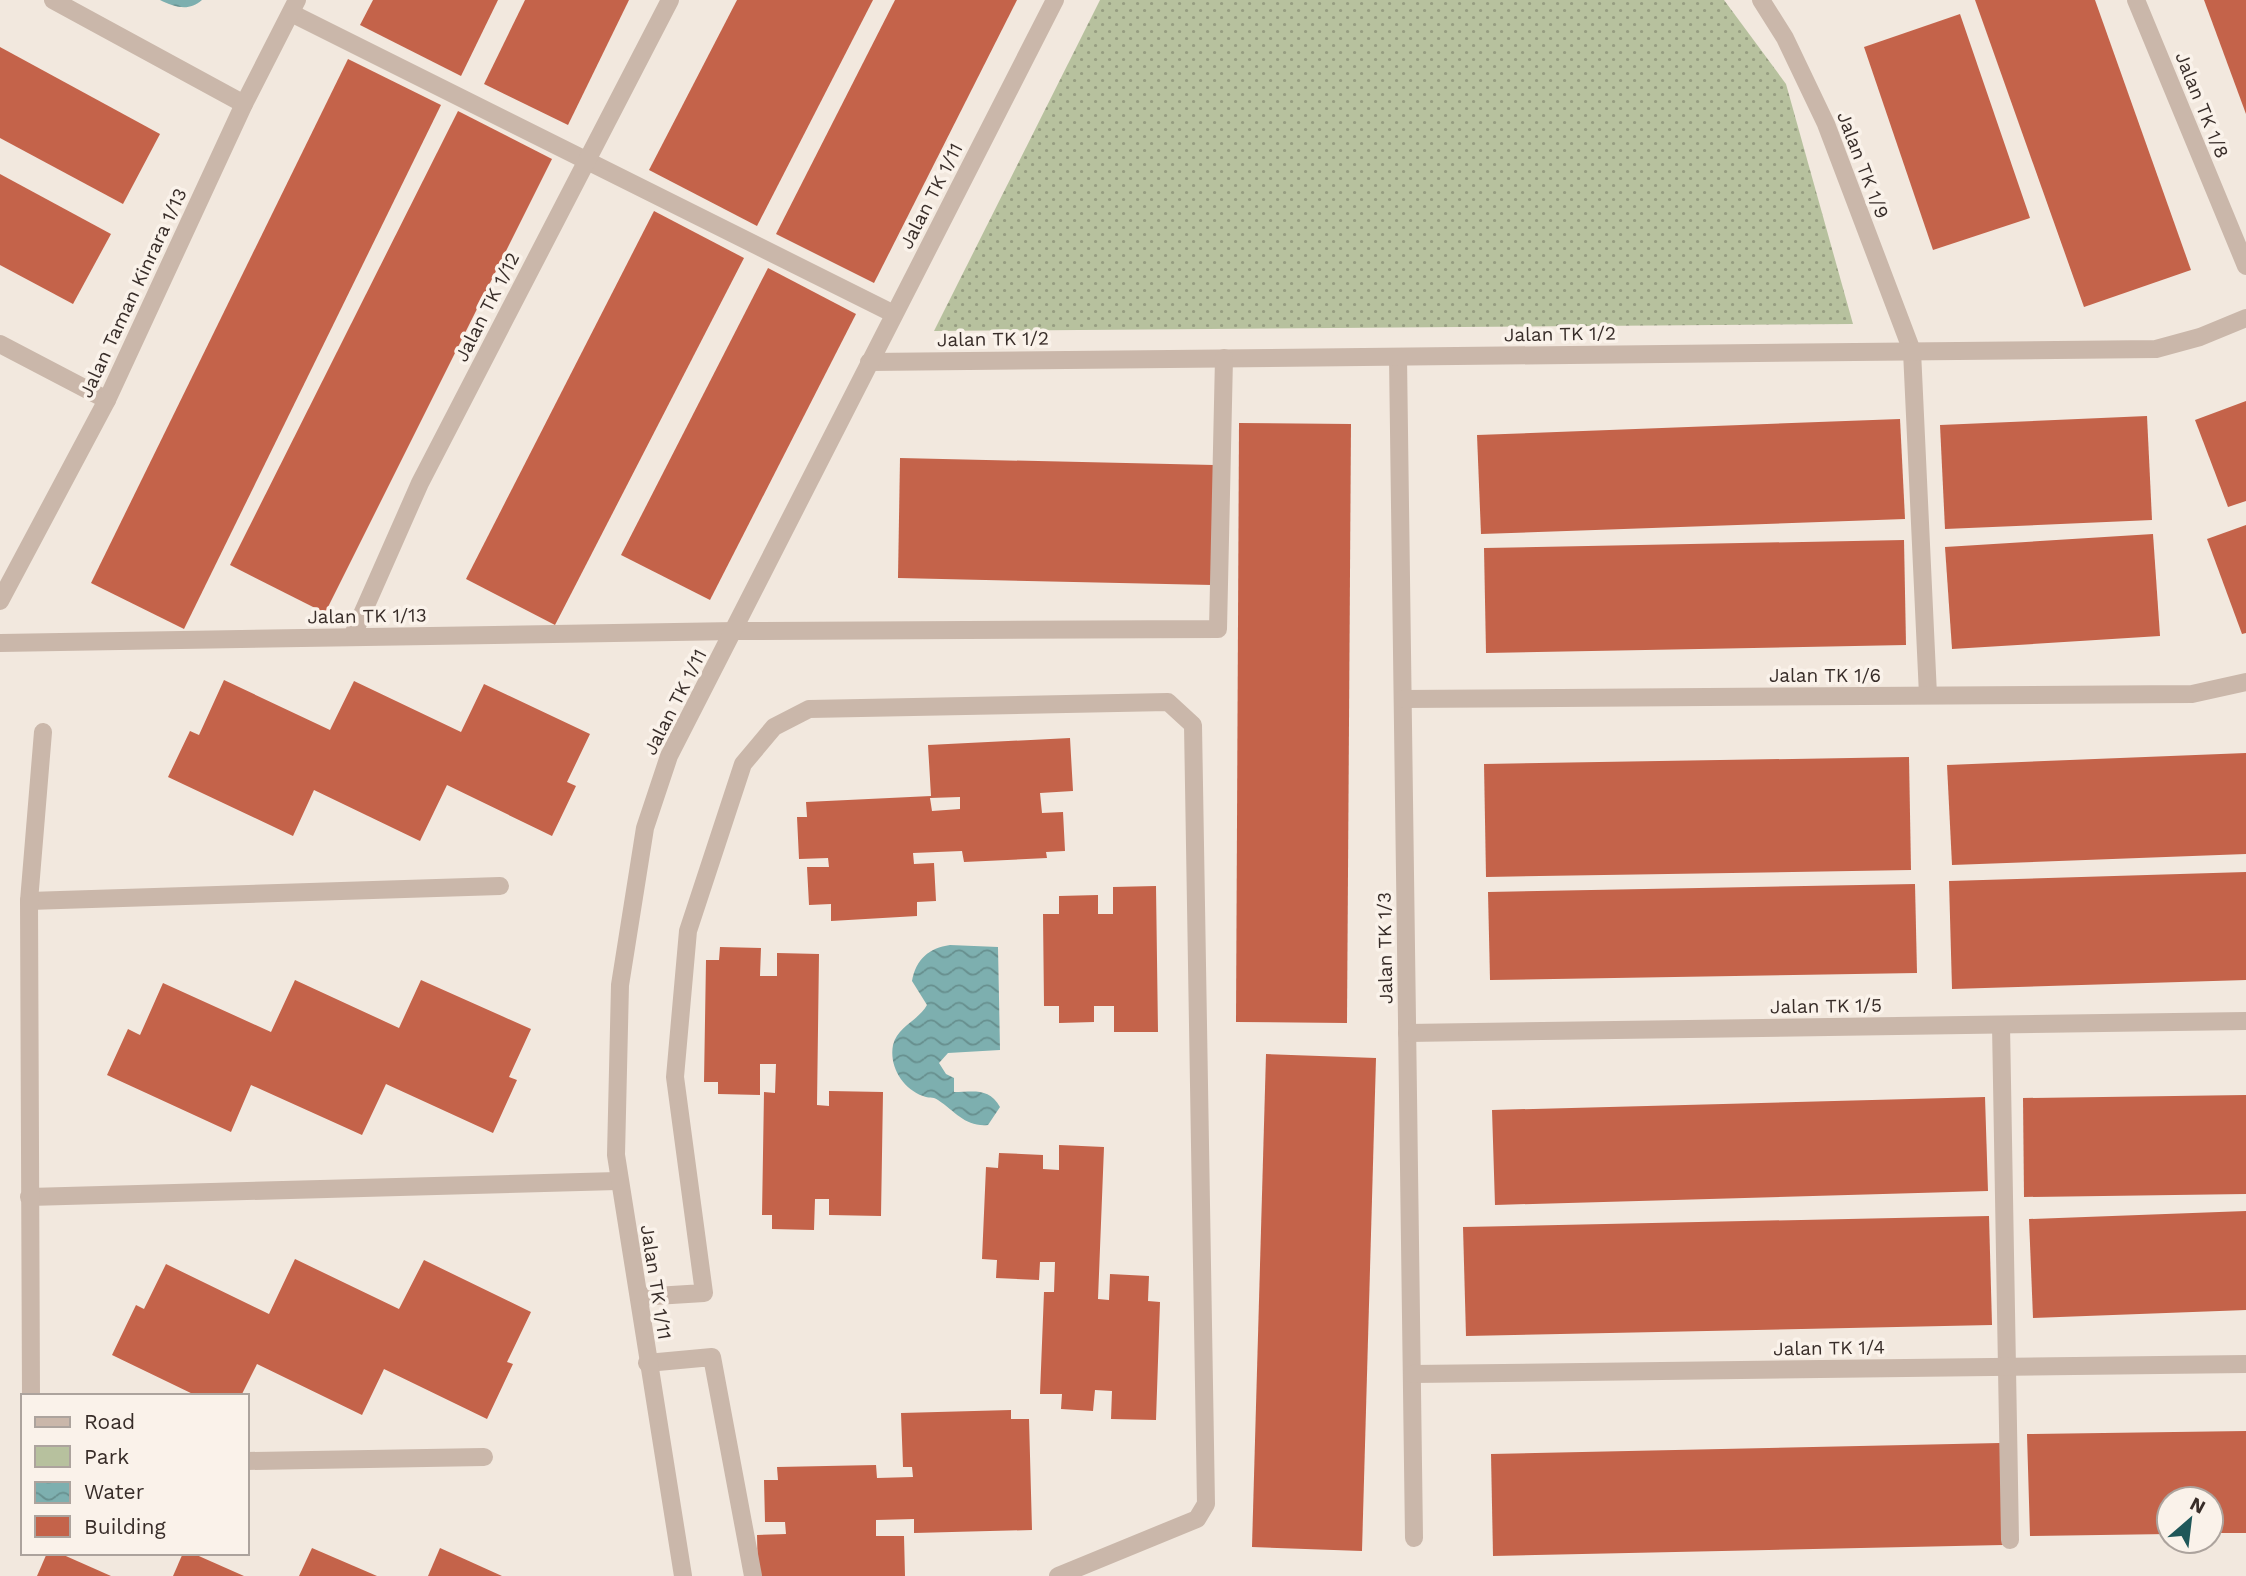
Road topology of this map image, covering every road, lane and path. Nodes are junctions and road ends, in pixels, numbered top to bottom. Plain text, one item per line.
1 (52, 0) edge
2 (670, 0) edge
3 (1055, 0) edge
4 (1761, 0) edge
5 (2136, 0) edge
6 (294, 6) edge
7 (244, 104) junction
8 (587, 160) junction
9 (2246, 266) edge
10 (894, 314) junction
11 (2246, 318) edge
12 (0, 344) edge
13 (1912, 351) junction
14 (1398, 357) junction
15 (1224, 358) junction
16 (869, 362) junction
17 (107, 400) junction
18 (0, 601) edge
19 (735, 631) junction
20 (352, 637) junction
21 (0, 643) edge
22 (2246, 682) edge
23 (1928, 695) junction
24 (1403, 699) junction
25 (43, 732) dead end
26 (500, 886) dead end
27 (29, 901) junction
28 (2246, 1021) edge
29 (2001, 1025) junction
30 (1407, 1033) junction
31 (617, 1181) junction
32 (29, 1197) junction
33 (639, 1297) junction
34 (648, 1363) junction
35 (2246, 1364) edge
36 (2007, 1367) junction
37 (1412, 1374) junction
38 (31, 1394) edge
39 (484, 1457) dead end
40 (248, 1461) edge
41 (1414, 1538) dead end
42 (2010, 1540) dead end
43 (683, 1576) edge
44 (753, 1576) edge
45 (1058, 1576) edge

1 - 7 street
2 - 8 street, Jalan TK 1/12
3 - 10 street, Jalan TK 1/11
4 - 13 street, Jalan TK 1/9
5 - 9 street, Jalan TK 1/8
6 - 7 street, Jalan Taman Kinrara 1/13
6 - 8 street
7 - 17 street, Jalan Taman Kinrara 1/13
8 - 10 street
8 - 20 street, Jalan TK 1/12
10 - 16 street, Jalan TK 1/11
11 - 13 street, Jalan TK 1/2
12 - 17 street
13 - 14 street, Jalan TK 1/2
13 - 23 street, Jalan TK 1/9
14 - 15 street, Jalan TK 1/2
14 - 24 street, Jalan TK 1/3
15 - 16 street, Jalan TK 1/2
15 - 19 street, Jalan TK 1/13
16 - 19 street, Jalan TK 1/11
17 - 18 street, Jalan Taman Kinrara 1/13
19 - 20 street, Jalan TK 1/13
19 - 31 street, Jalan TK 1/11
20 - 21 street, Jalan TK 1/13
22 - 23 street, Jalan TK 1/6
23 - 24 street, Jalan TK 1/6
24 - 30 street, Jalan TK 1/3
25 - 27 street
26 - 27 street
27 - 32 street
28 - 29 street, Jalan TK 1/5
29 - 30 street, Jalan TK 1/5
29 - 36 street
30 - 37 street, Jalan TK 1/3
31 - 32 street
31 - 33 street, Jalan TK 1/11
32 - 38 street
33 - 34 street, Jalan TK 1/11
33 - 45 street
34 - 43 street, Jalan TK 1/11
34 - 44 street
35 - 36 street, Jalan TK 1/4
36 - 37 street, Jalan TK 1/4
36 - 42 street
37 - 41 street, Jalan TK 1/3
39 - 40 street

